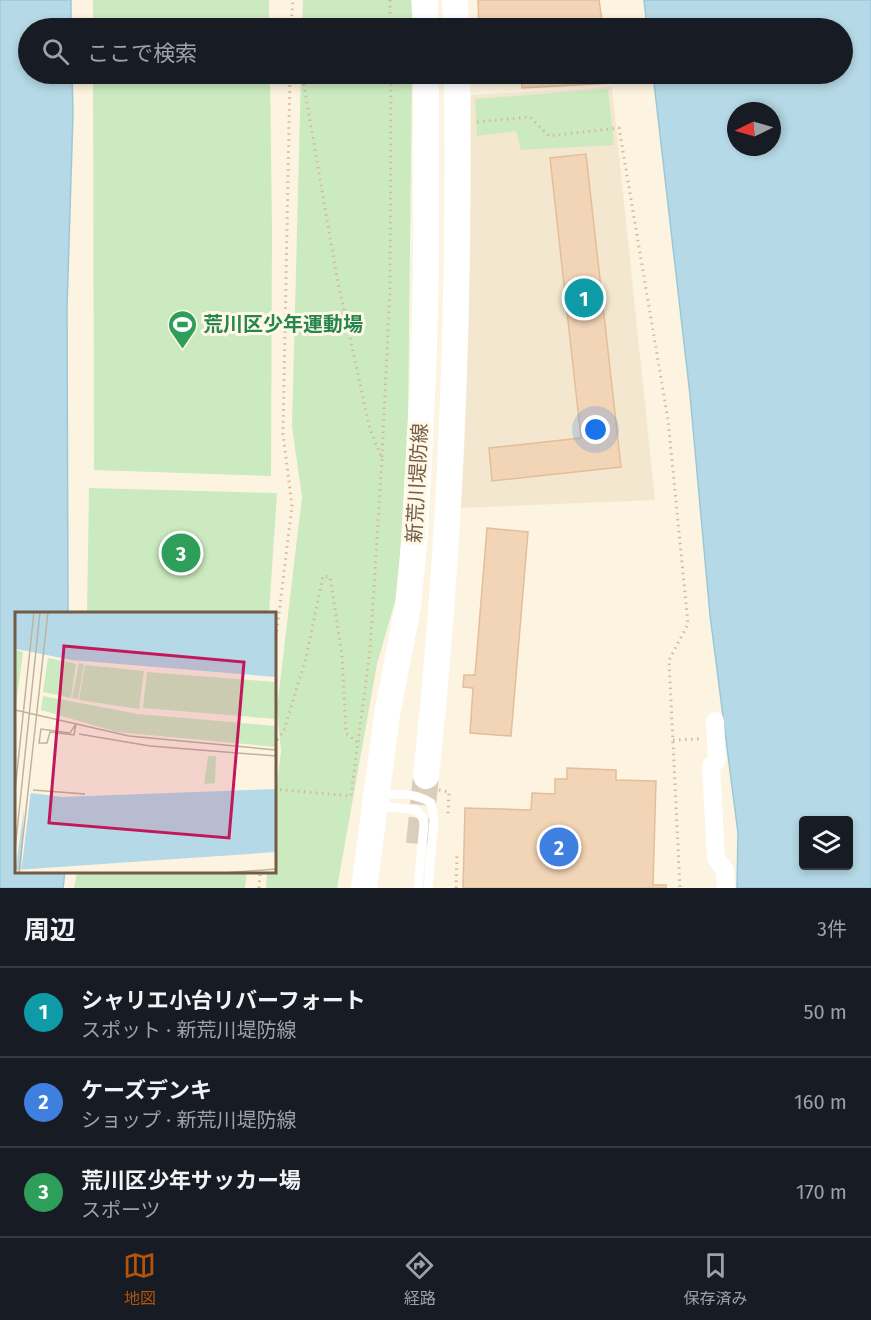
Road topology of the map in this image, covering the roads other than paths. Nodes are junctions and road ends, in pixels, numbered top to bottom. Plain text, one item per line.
1 (425, 0) edge
2 (455, 0) edge
3 (426, 18) edge
4 (456, 18) edge
5 (426, 84) edge
6 (456, 84) edge
7 (716, 730) road end
8 (426, 776) tunnel mouth
9 (376, 797) junction
10 (364, 888) edge
11 (418, 888) edge
12 (428, 888) edge
13 (726, 888) edge

1 - 3 main road
2 - 4 main road
5 - 9 main road, 新荒川堤防線
6 - 8 main road, 新荒川堤防線
7 - 13 street
9 - 10 main road, 新荒川堤防線
9 - 11 lane
9 - 12 lane

